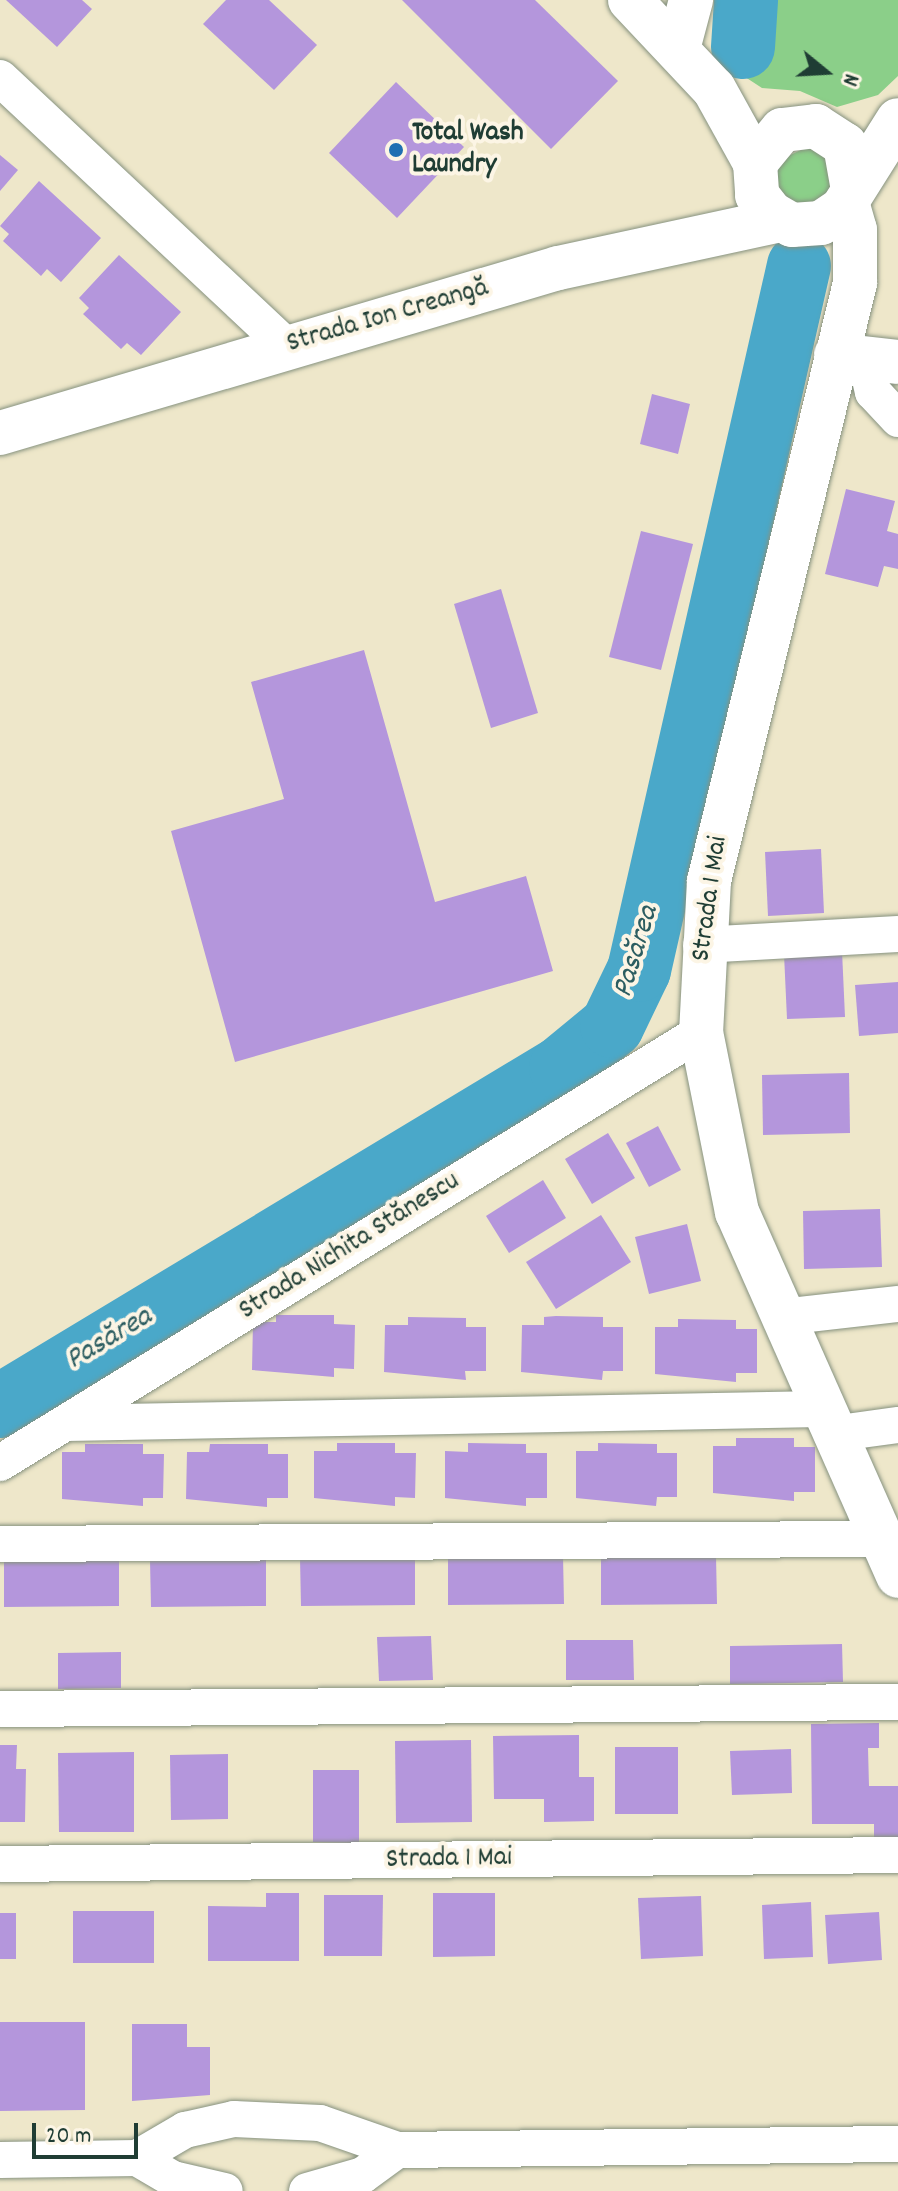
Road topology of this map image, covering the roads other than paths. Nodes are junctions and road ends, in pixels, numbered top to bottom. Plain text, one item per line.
1 (630, 0) edge
2 (691, 0) edge
3 (678, 49) junction
4 (0, 78) edge
5 (714, 89) junction
6 (898, 118) edge
7 (792, 126) junction
8 (838, 137) junction
9 (755, 168) junction
10 (850, 196) junction
11 (792, 223) junction
12 (709, 230) junction
13 (855, 283) junction
14 (287, 347) junction
15 (867, 360) edge
16 (898, 419) edge
17 (0, 433) edge
18 (898, 934) edge
19 (701, 945) junction
20 (701, 1032) junction
21 (898, 1304) edge
22 (782, 1317) junction
23 (827, 1421) junction
24 (64, 1423) junction
25 (898, 1425) edge
26 (0, 1463) edge
27 (0, 1544) edge
28 (890, 1558) edge
29 (898, 1702) edge
30 (0, 1709) edge
31 (898, 1855) edge
32 (0, 1864) edge
33 (898, 2144) edge
34 (397, 2150) junction
35 (137, 2158) junction
36 (0, 2160) edge
37 (225, 2191) edge
38 (307, 2191) edge

1 - 3 street
2 - 3 street
3 - 5 street
4 - 14 street
5 - 7 street
5 - 9 street
6 - 8 street
6 - 10 street
7 - 8 street
7 - 9 street
8 - 10 street
9 - 11 street
9 - 12 street
10 - 11 street
10 - 13 street, Strada 1 Mai
11 - 12 street, Strada Ion Creangă
11 - 13 street
12 - 14 street, Strada Ion Creangă
13 - 15 street, Strada 1 Mai
14 - 17 street, Strada Ion Creangă
15 - 16 street
15 - 19 street, Strada 1 Mai
18 - 19 street
19 - 20 street, Strada 1 Mai
20 - 22 street, Strada 1 Mai
20 - 24 street, Strada Nichita Stănescu
21 - 22 street
22 - 23 street, Strada 1 Mai
23 - 24 street
23 - 25 street
23 - 28 street, Strada 1 Mai
24 - 26 street, Strada Nichita Stănescu
27 - 28 street
29 - 30 street
31 - 32 street, Strada 1 Mai
33 - 34 street
34 - 35 street
34 - 38 street
35 - 36 street
35 - 37 street

